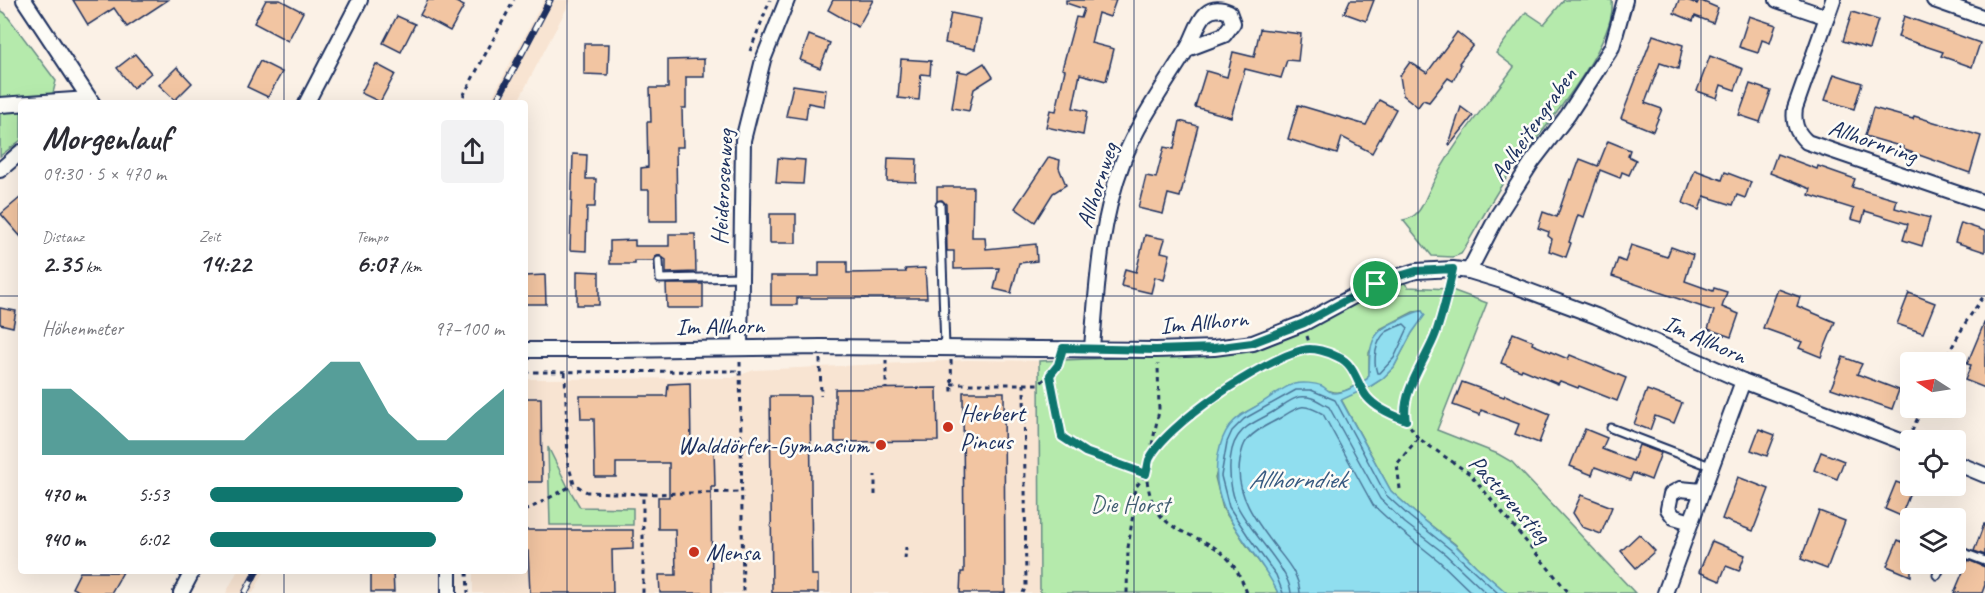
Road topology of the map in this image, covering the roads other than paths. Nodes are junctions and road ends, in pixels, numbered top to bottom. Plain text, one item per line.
1 (24, 0) edge
2 (360, 0) edge
3 (787, 0) edge
4 (1625, 0) edge
5 (1777, 0) edge
6 (1833, 0) edge
7 (1934, 0) edge
8 (1827, 17) junction
9 (1985, 18) edge
10 (1187, 48) dead end
11 (87, 100) edge
12 (308, 100) edge
13 (18, 104) edge
14 (0, 105) edge
15 (18, 155) edge
16 (0, 170) edge
17 (1985, 203) edge
18 (940, 205) dead end
19 (659, 261) dead end
20 (1469, 271) junction
21 (741, 277) junction
22 (945, 347) junction
23 (740, 348) junction
24 (1092, 348) junction
25 (528, 350) edge
26 (1743, 381) junction
27 (1611, 428) dead end
28 (1900, 442) edge
29 (1710, 466) junction
30 (1966, 467) edge
31 (1985, 475) edge
32 (1702, 490) junction
33 (1691, 522) junction
34 (1966, 554) edge
35 (1985, 561) edge
36 (191, 574) edge
37 (449, 574) edge
38 (181, 593) edge
39 (449, 593) edge
40 (1665, 593) edge

1 - 11 street
2 - 12 street
3 - 21 street, Heiderosenweg
4 - 20 street, Aalheitengraben
5 - 8 street
6 - 8 street, Allhornring
7 - 9 street
8 - 17 street, Allhornring
10 - 24 street, Allhornweg
13 - 14 street
15 - 16 street
18 - 22 lane
19 - 21 lane
20 - 24 street, Im Allhorn
20 - 26 street, Im Allhorn
21 - 23 street, Heiderosenweg
22 - 23 street, Im Allhorn
22 - 24 street, Im Allhorn
23 - 25 street, Im Allhorn
26 - 28 street, Im Allhorn
26 - 29 street
27 - 29 lane
29 - 32 street
30 - 31 street
32 - 33 street
32 - 33 street
33 - 40 street
34 - 35 lane
36 - 38 street
37 - 39 street

